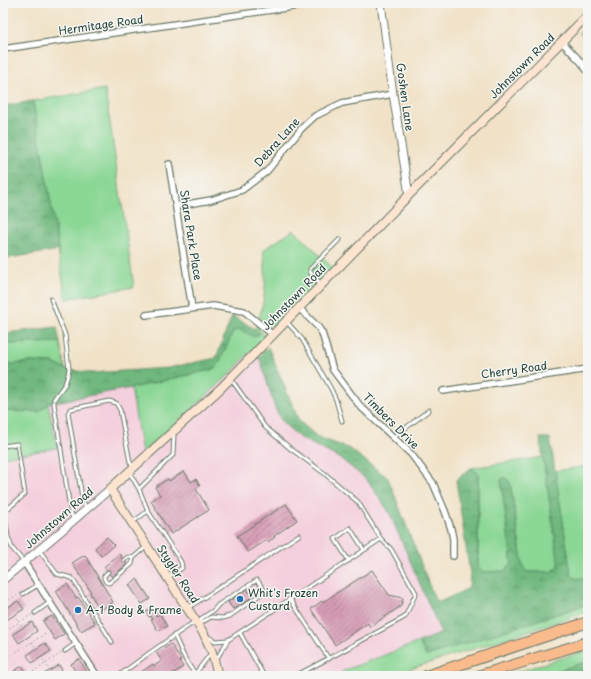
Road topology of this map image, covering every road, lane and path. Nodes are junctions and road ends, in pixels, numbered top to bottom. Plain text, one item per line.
1 (320, 3) edge
2 (381, 3) edge
3 (278, 6) edge
4 (588, 15) edge
5 (562, 42) junction
6 (3, 50) edge
7 (588, 72) edge
8 (393, 94) junction
9 (169, 164) dead end
10 (409, 195) junction
11 (176, 206) junction
12 (340, 239) dead end
13 (322, 284) junction
14 (52, 299) dead end
15 (192, 308) junction
16 (299, 308) junction
17 (146, 315) dead end
18 (286, 321) junction
19 (273, 335) junction
20 (588, 369) edge
21 (230, 378) junction
22 (443, 391) dead end
23 (428, 410) dead end
24 (342, 420) dead end
25 (174, 430) junction
26 (393, 437) junction
27 (3, 446) edge
28 (131, 469) junction
29 (110, 488) junction
30 (139, 489) junction
31 (3, 500) edge
32 (86, 509) junction
33 (5, 511) junction
34 (148, 511) junction
35 (74, 521) junction
36 (132, 523) junction
37 (299, 535) dead end
38 (381, 539) junction
39 (147, 546) junction
40 (40, 550) junction
41 (364, 550) junction
42 (453, 556) dead end
43 (132, 558) junction
44 (124, 560) dead end
45 (349, 560) junction
46 (24, 562) junction
47 (108, 572) dead end
48 (167, 578) junction
49 (3, 580) edge
50 (38, 585) junction
51 (23, 594) joint
52 (290, 599) junction
53 (6, 602) junction
54 (50, 603) junction
55 (3, 604) edge
56 (8, 605) dead end
57 (188, 608) junction
58 (35, 613) joint
59 (16, 618) dead end
60 (19, 622) junction
61 (198, 622) junction
62 (588, 622) edge
63 (22, 626) dead end
64 (588, 627) edge
65 (3, 632) edge
66 (47, 633) dead end
67 (240, 633) junction
68 (204, 634) junction
69 (174, 636) junction
70 (549, 636) junction
71 (228, 640) junction
72 (32, 642) junction
73 (112, 642) dead end
74 (588, 642) edge
75 (76, 644) junction
76 (35, 647) dead end
77 (65, 651) joint
78 (212, 652) junction
79 (329, 659) junction
80 (3, 660) edge
81 (43, 660) dead end
82 (215, 662) junction
83 (46, 663) junction
84 (49, 669) dead end
85 (30, 674) dead end
86 (193, 675) edge
87 (97, 676) edge
88 (122, 676) edge
89 (200, 676) edge
90 (218, 676) edge
91 (264, 676) edge
92 (295, 676) edge
93 (426, 676) edge
94 (478, 676) edge

1 - 3 street, Hermitage Road
2 - 8 street, Goshen Lane
3 - 6 street, Hermitage Road
4 - 5 main road, Johnstown Road
5 - 7 street
5 - 10 main road, Johnstown Road
8 - 10 street, Goshen Lane
8 - 11 street, Debra Lane
9 - 11 street, Shara Park Place
10 - 13 main road, Johnstown Road
11 - 15 street, Shara Park Place
12 - 13 lane
13 - 16 main road, Johnstown Road
14 - 35 lane
15 - 17 street
15 - 19 street
16 - 18 main road, Johnstown Road
16 - 26 street, Timbers Drive
18 - 19 main road, Johnstown Road
18 - 24 lane
19 - 21 main road, Johnstown Road
20 - 22 street, Cherry Road
21 - 25 main road, Johnstown Road
21 - 38 lane
23 - 26 lane
25 - 28 main road, Johnstown Road
25 - 30 lane
26 - 42 street, Timbers Drive
27 - 33 lane
28 - 29 main road, Johnstown Road
28 - 30 lane
28 - 32 lane
29 - 32 street, Johnstown Road
29 - 36 main road, Stygler Road
30 - 34 lane
31 - 33 lane
32 - 35 street, Johnstown Road
33 - 46 lane
34 - 36 lane
34 - 48 lane
35 - 40 street, Johnstown Road
36 - 39 main road, Stygler Road
37 - 57 lane
38 - 41 lane
38 - 79 lane
39 - 43 lane
39 - 48 main road, Stygler Road
40 - 46 street, Johnstown Road
40 - 73 lane
41 - 45 lane
41 - 45 lane
43 - 44 lane
43 - 47 lane
45 - 52 lane
46 - 49 street, Johnstown Road
46 - 50 street
48 - 57 main road, Stygler Road
50 - 51 lane
50 - 54 street
51 - 53 path
52 - 67 lane
52 - 79 lane
53 - 55 path
53 - 56 path
54 - 58 lane
54 - 75 street
57 - 61 main road, Stygler Road
58 - 60 path
59 - 60 path
60 - 63 path
60 - 65 path
61 - 61 lane
61 - 68 main road, Stygler Road
61 - 69 lane
62 - 70 highway
64 - 70 highway
66 - 72 path
67 - 71 lane
67 - 91 lane
68 - 71 lane
68 - 78 main road, Stygler Road
69 - 86 lane
69 - 88 lane
70 - 93 highway
71 - 82 lane
72 - 76 path
72 - 80 path
74 - 94 highway
75 - 77 lane
75 - 87 street
77 - 83 path
78 - 82 main road, Stygler Road
78 - 86 lane
79 - 92 lane
81 - 83 path
82 - 90 main road, Stygler Road
83 - 84 path
83 - 85 path
86 - 89 lane

